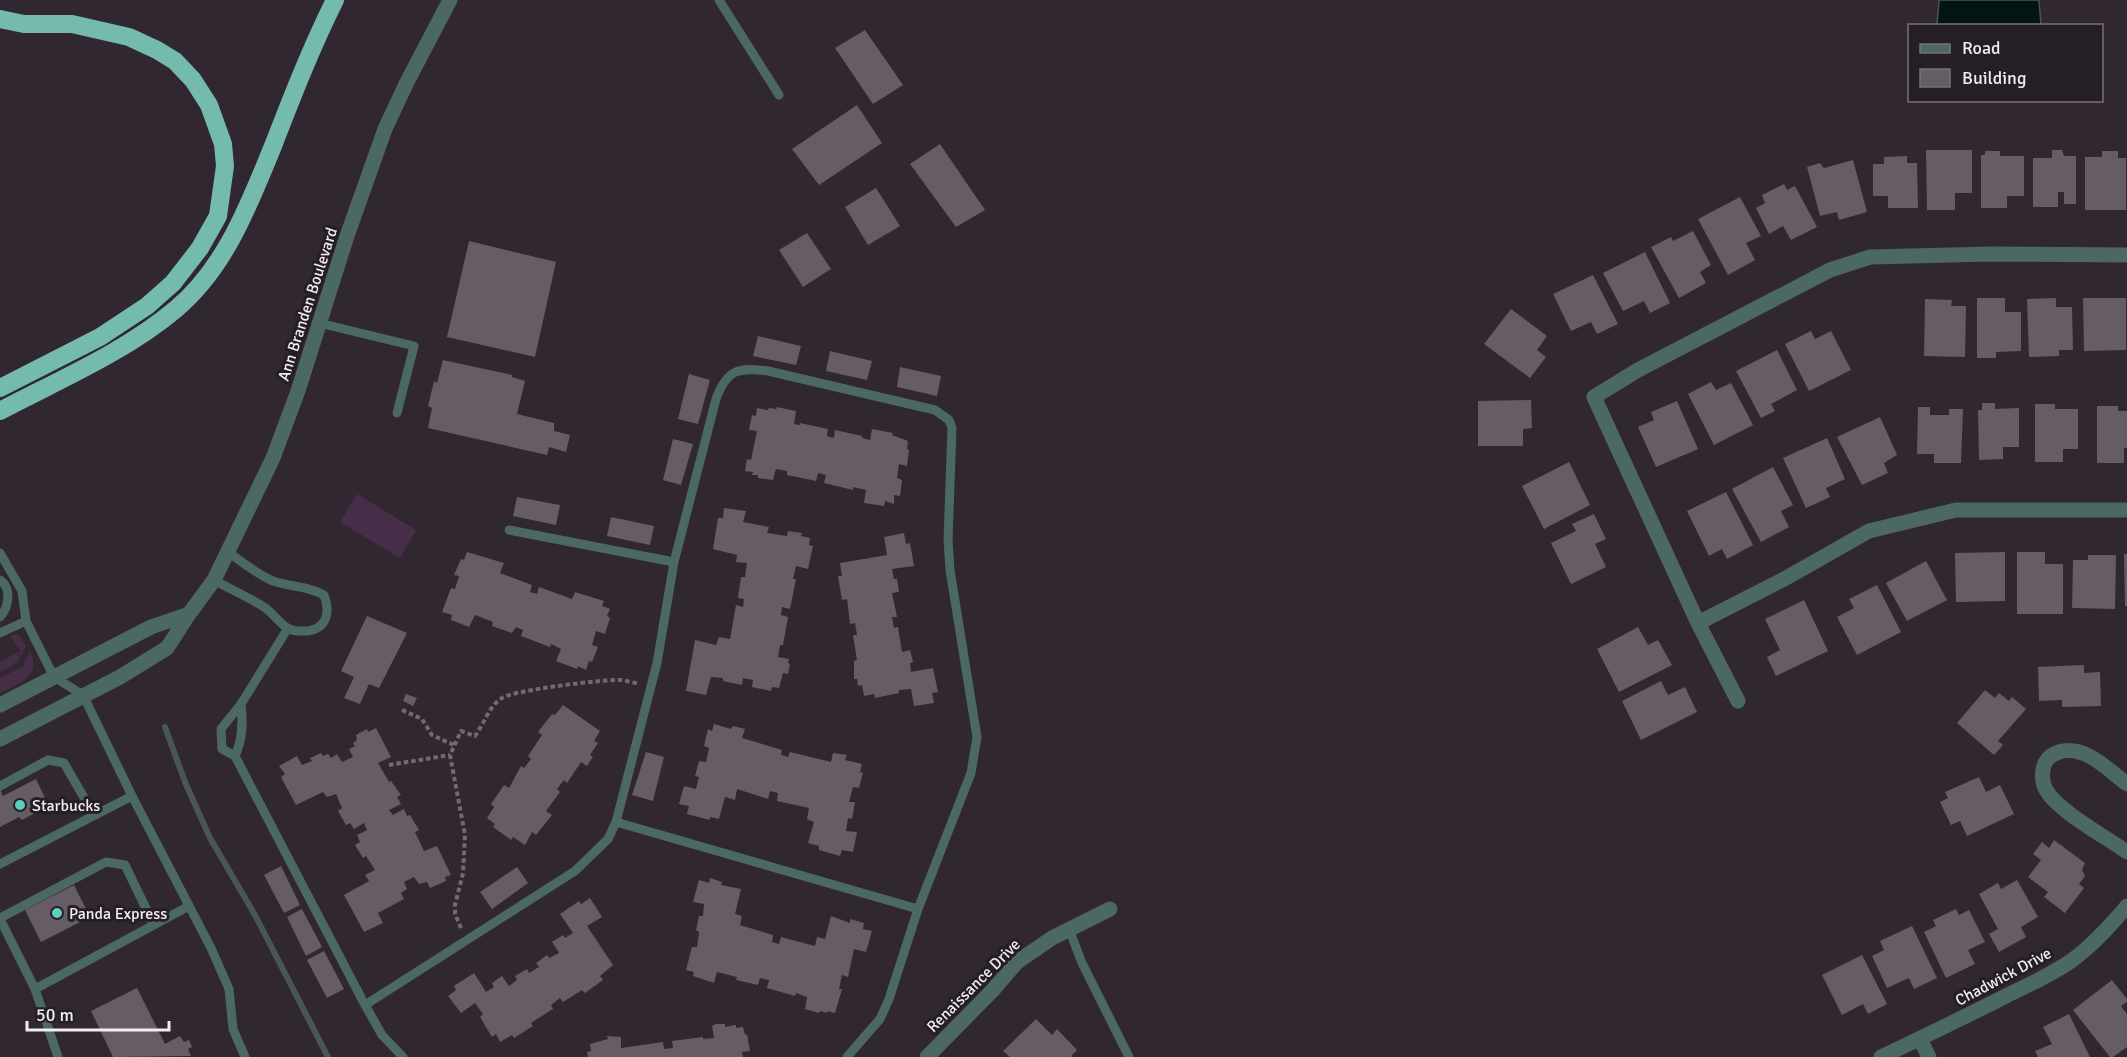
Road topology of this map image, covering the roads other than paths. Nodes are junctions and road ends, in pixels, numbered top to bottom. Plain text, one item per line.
1 (334, 0) edge
2 (450, 0) edge
3 (719, 0) edge
4 (0, 19) edge
5 (779, 95) dead end
6 (2127, 255) edge
7 (320, 323) junction
8 (0, 388) edge
9 (0, 411) edge
10 (398, 413) dead end
11 (2127, 510) edge
12 (508, 530) dead end
13 (228, 552) junction
14 (0, 553) edge
15 (674, 562) junction
16 (0, 580) edge
17 (214, 580) junction
18 (189, 614) junction
19 (0, 617) edge
20 (26, 621) junction
21 (1698, 623) junction
22 (288, 628) junction
23 (0, 633) edge
24 (54, 677) junction
25 (83, 695) junction
26 (1738, 701) dead end
27 (241, 704) junction
28 (0, 705) edge
29 (0, 739) edge
30 (235, 756) junction
31 (2127, 784) edge
32 (0, 786) edge
33 (132, 796) junction
34 (94, 815) junction
35 (616, 822) junction
36 (2127, 852) edge
37 (0, 864) edge
38 (189, 906) junction
39 (2127, 906) edge
40 (918, 909) junction
41 (1110, 909) dead end
42 (0, 919) edge
43 (154, 925) junction
44 (1069, 929) junction
45 (36, 989) junction
46 (365, 1005) junction
47 (1920, 1039) junction
48 (58, 1057) edge
49 (245, 1057) edge
50 (403, 1057) edge
51 (847, 1057) edge
52 (927, 1057) edge
53 (1129, 1057) edge
54 (1881, 1057) edge
55 (1929, 1057) edge

1 - 9 highway
2 - 7 street, Ann Branden Boulevard
3 - 5 lane
4 - 8 highway
6 - 21 street
7 - 10 lane
7 - 13 street, Ann Branden Boulevard
11 - 21 street
12 - 15 lane
13 - 17 street, Ann Branden Boulevard
13 - 22 lane
14 - 20 lane
15 - 35 lane
15 - 40 lane
16 - 19 lane
17 - 18 street, Ann Branden Boulevard
17 - 22 lane
18 - 24 street
18 - 25 street, Ann Branden Boulevard
20 - 23 lane
20 - 24 lane
21 - 26 street
22 - 27 lane
24 - 25 lane
24 - 28 street
25 - 29 street, Ann Branden Boulevard
25 - 33 lane
27 - 30 lane
27 - 30 lane
30 - 46 lane
31 - 36 street
32 - 34 lane
33 - 34 lane
33 - 38 lane
34 - 37 lane
35 - 40 lane
35 - 46 lane
38 - 43 lane
38 - 49 lane
39 - 47 street, Chadwick Drive
40 - 51 lane
41 - 44 street, Renaissance Drive
42 - 43 lane
42 - 45 lane
43 - 45 lane
44 - 52 street, Renaissance Drive
44 - 53 lane
45 - 48 lane
46 - 50 lane
47 - 54 street, Chadwick Drive
47 - 55 street

